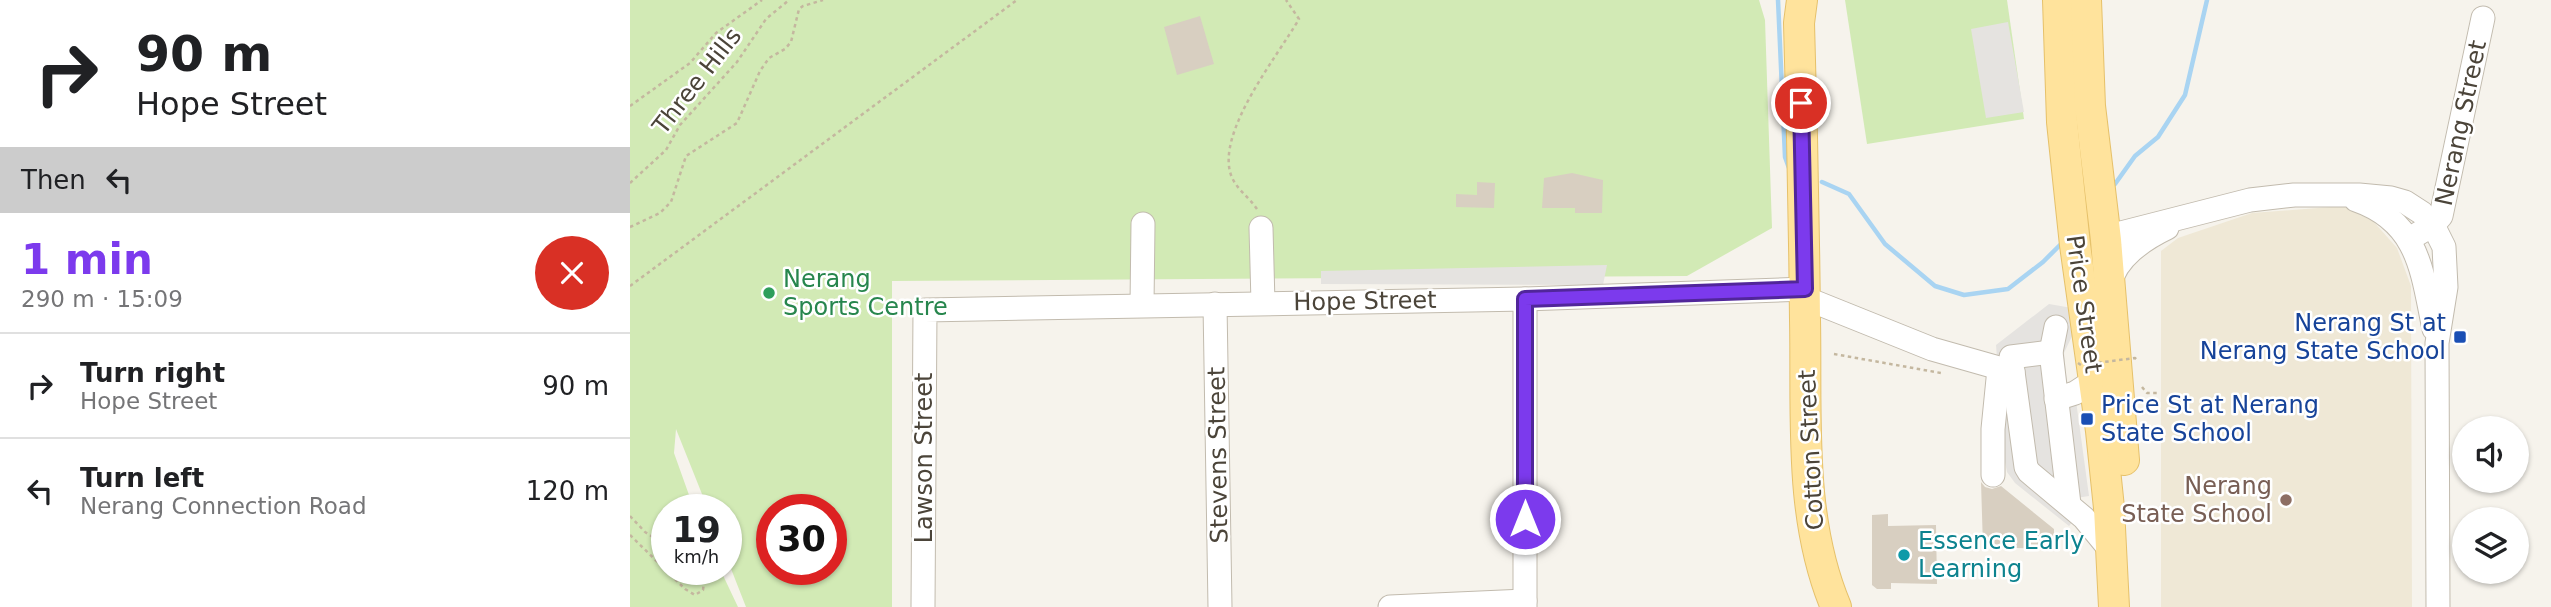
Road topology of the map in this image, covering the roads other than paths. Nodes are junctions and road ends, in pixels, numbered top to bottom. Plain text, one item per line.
1 (2058, 0) edge
2 (2086, 0) edge
3 (1797, 8) edge
4 (2483, 18) dead end
5 (2325, 195) junction
6 (2192, 216) junction
7 (1143, 224) dead end
8 (2433, 225) junction
9 (1261, 228) road end
10 (2409, 239) junction
11 (2106, 240) junction
12 (2110, 285) junction
13 (1805, 294) junction
14 (1525, 299) junction
15 (1263, 303) junction
16 (1215, 304) junction
17 (1142, 305) junction
18 (925, 310) joint
19 (2056, 327) dead end
20 (2088, 332) junction
21 (2437, 343) junction
22 (2051, 352) junction
23 (2006, 371) junction
24 (2086, 372) junction
25 (2056, 398) junction
26 (1993, 475) dead end
27 (2069, 504) junction
28 (2112, 552) junction
29 (1525, 604) edge
30 (923, 607) edge
31 (1220, 607) edge
32 (1390, 607) edge
33 (1836, 607) edge
34 (2114, 607) edge
35 (2134, 607) edge
36 (2438, 607) edge

1 - 20 main road, Price Street
2 - 11 main road, Price Street
3 - 13 main road, Cotton Street
4 - 8 street, Nerang Street
5 - 6 street
5 - 8 street
5 - 10 street
6 - 11 street
6 - 12 street
7 - 17 street
8 - 10 street, Nerang Street
8 - 21 street, Nerang Street
9 - 15 street
10 - 21 street, Nerang Street
11 - 12 main road, Price Street
11 - 20 main road
12 - 35 main road, Price Street
13 - 14 street, Hope Street
13 - 23 street
13 - 33 main road, Cotton Street
14 - 15 street, Hope Street
14 - 29 street
15 - 16 street, Hope Street
16 - 17 street, Hope Street
16 - 31 street, Stevens Street
17 - 18 street, Hope Street
18 - 30 street, Lawson Street
19 - 22 street
20 - 24 main road, Price Street
21 - 36 street, Nerang Street
22 - 23 street
22 - 25 street
23 - 26 street
23 - 27 street
24 - 25 street
24 - 28 main road, Price Street
25 - 27 street
27 - 28 street
28 - 34 main road, Price Street
29 - 32 street

